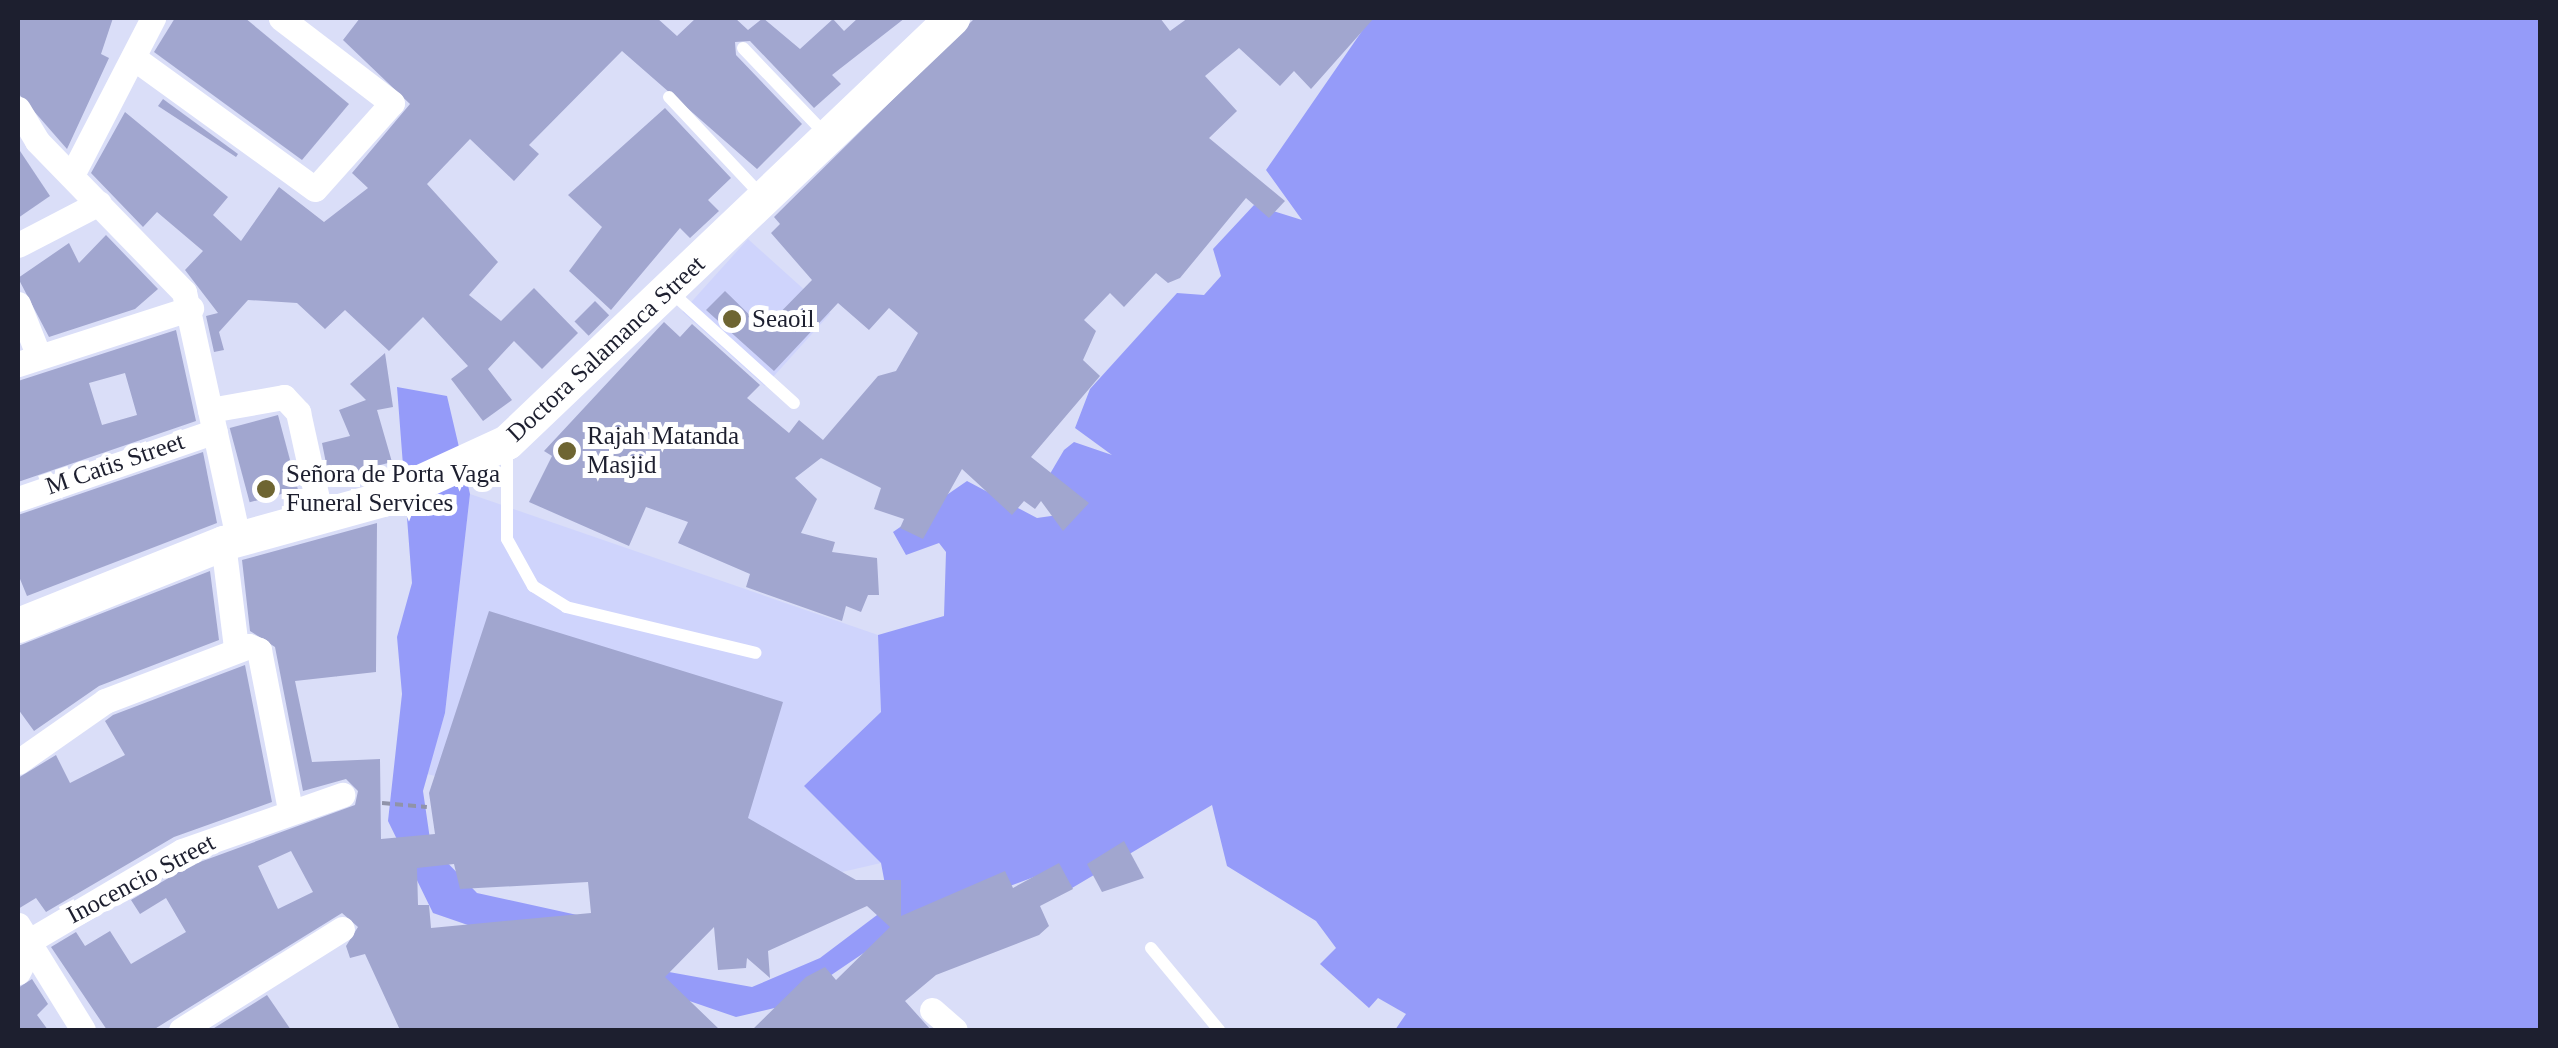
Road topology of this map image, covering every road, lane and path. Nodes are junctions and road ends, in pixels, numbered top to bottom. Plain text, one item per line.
1 (153, 18) edge
2 (281, 18) edge
3 (952, 18) edge
4 (743, 48) dead end
5 (134, 58) junction
6 (669, 97) dead end
7 (18, 109) edge
8 (828, 138) junction
9 (27, 144) edge
10 (72, 175) junction
11 (765, 199) junction
12 (99, 203) junction
13 (18, 245) edge
14 (670, 291) junction
15 (18, 304) edge
16 (192, 308) junction
17 (28, 359) edge
18 (794, 403) dead end
19 (212, 421) junction
20 (507, 442) junction
21 (18, 500) edge
22 (320, 516) junction
23 (231, 541) junction
24 (18, 625) edge
25 (236, 648) junction
26 (756, 653) dead end
27 (18, 762) edge
28 (342, 794) dead end
29 (384, 803) dead end
30 (427, 807) dead end
31 (290, 809) junction
32 (18, 925) edge
33 (342, 929) dead end
34 (1151, 948) dead end
35 (32, 949) junction
36 (18, 972) edge
37 (932, 1010) dead end
38 (83, 1030) edge
39 (181, 1030) edge
40 (955, 1030) edge
41 (1219, 1030) edge

1 - 5 street
2 - 5 street
3 - 8 main road, Doctora Salamanca Street
4 - 8 lane
5 - 10 street
6 - 11 lane
7 - 9 street
8 - 11 main road, Doctora Salamanca Street
9 - 10 street
10 - 12 street
11 - 14 main road, Doctora Salamanca Street
12 - 13 street
12 - 16 street
14 - 18 lane
14 - 20 main road, Doctora Salamanca Street
15 - 17 street
16 - 17 street
16 - 19 street
19 - 21 street, M Catis Street
19 - 22 street, M Catis Street
19 - 23 street
20 - 22 main road, Doctora Salamanca Street
20 - 26 lane
22 - 23 main road, Doctora Salamanca Street
23 - 24 main road, Doctora Salamanca Street
23 - 25 street
25 - 27 street
25 - 31 street
28 - 31 street, Inocencio Street
29 - 30 path
31 - 35 street, Inocencio Street
32 - 35 street
33 - 39 street
34 - 41 lane
35 - 36 street, Inocencio Street
35 - 38 street
37 - 40 street

